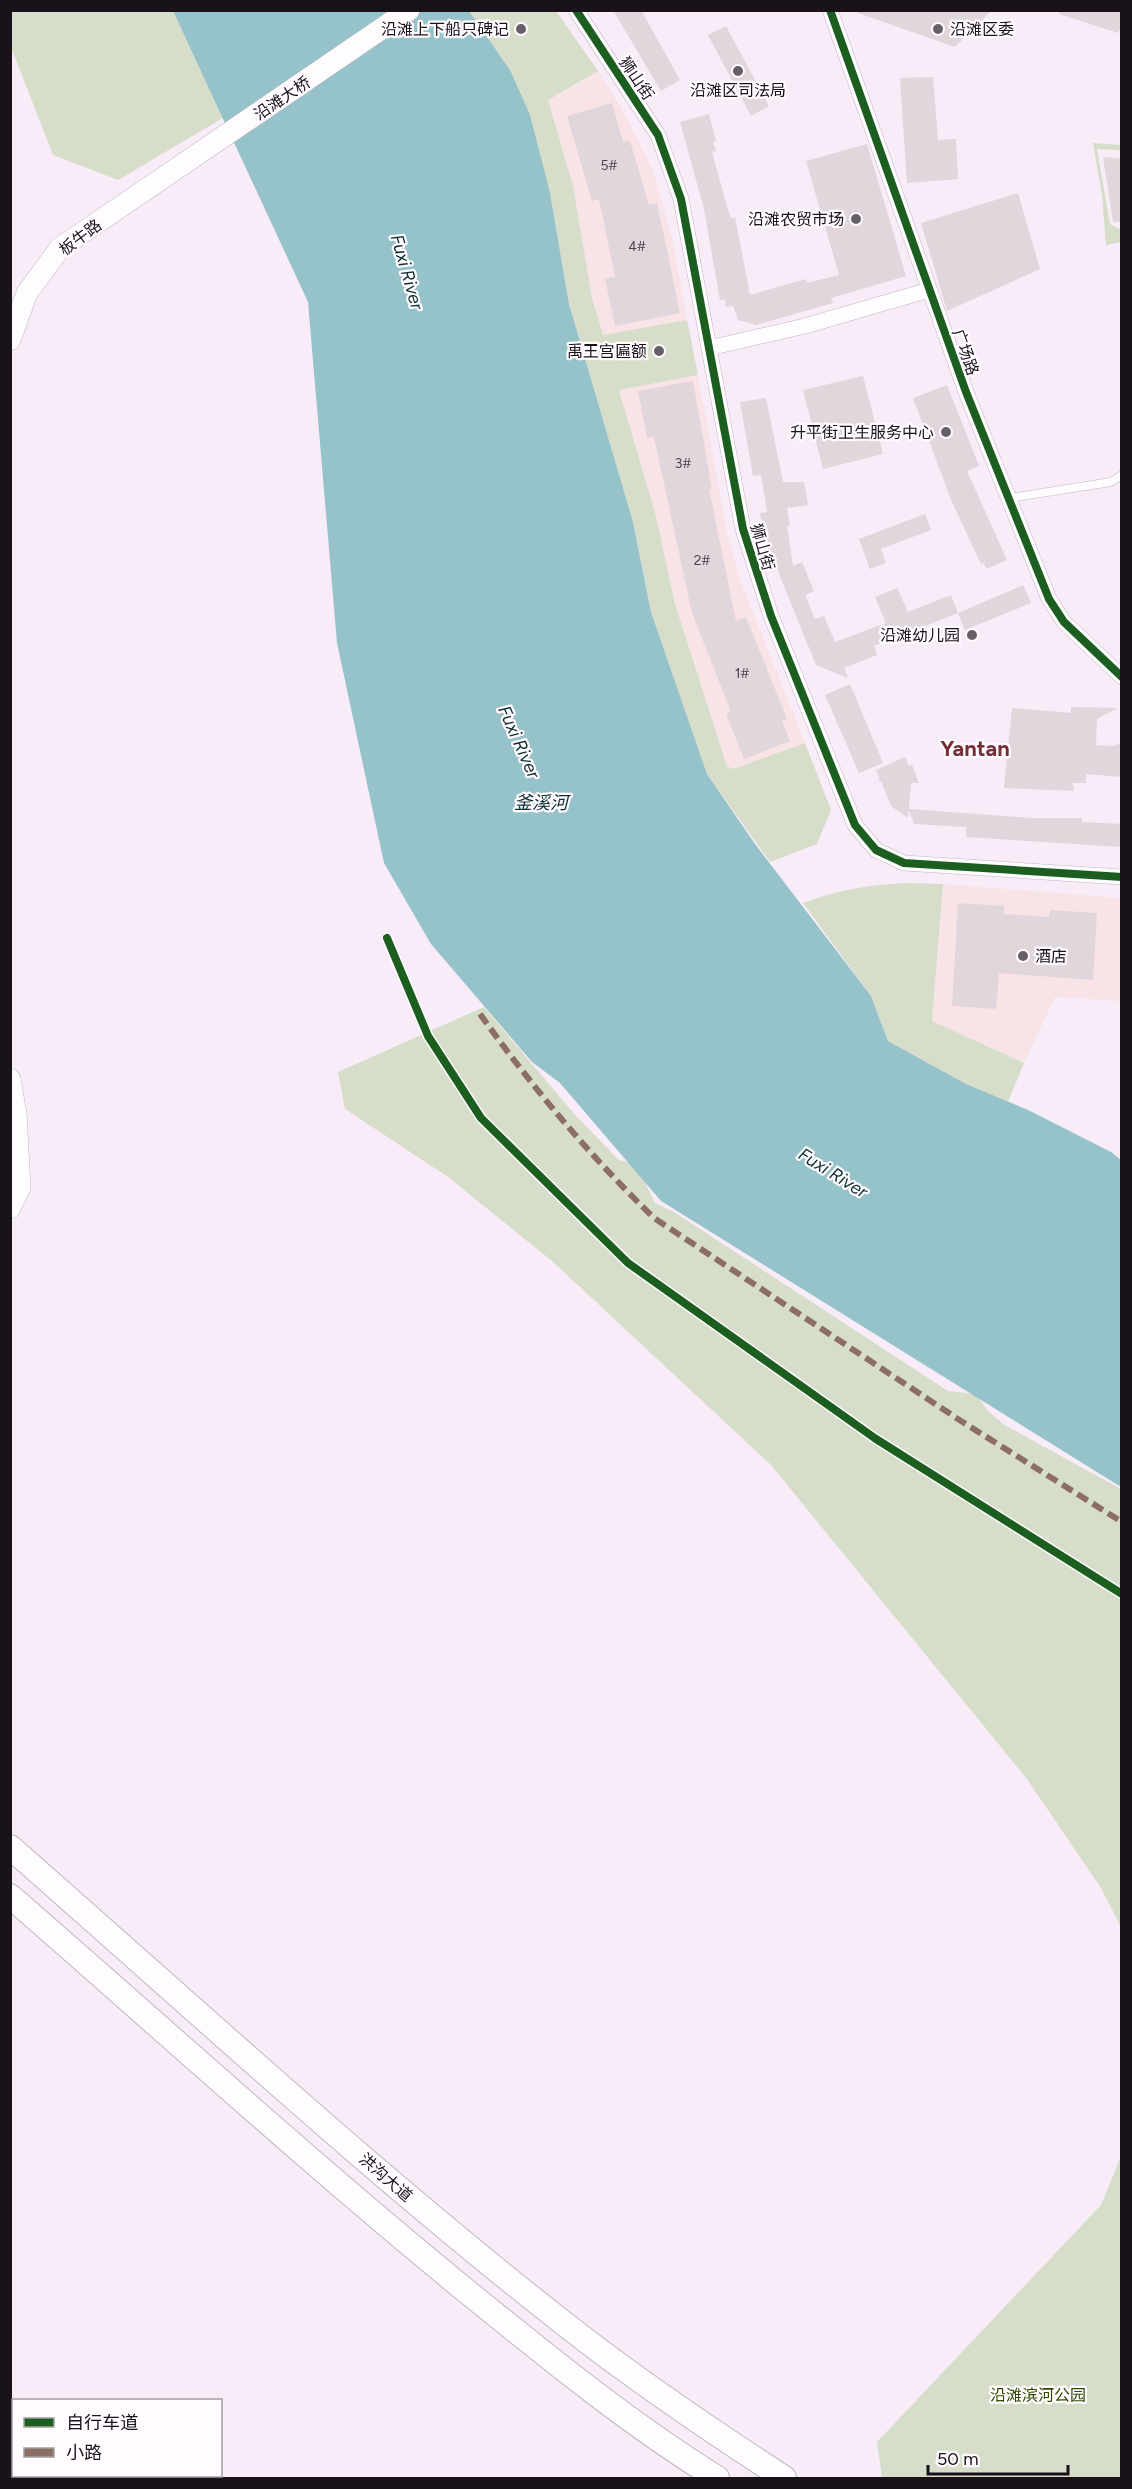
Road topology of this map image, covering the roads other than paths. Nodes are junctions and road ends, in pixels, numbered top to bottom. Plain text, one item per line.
1 (409, 10) edge
2 (576, 10) edge
3 (830, 10) edge
4 (154, 185) joint
5 (929, 290) junction
6 (10, 340) edge
7 (709, 348) junction
8 (1122, 475) edge
9 (1010, 498) junction
10 (1122, 677) edge
11 (1122, 877) edge
12 (10, 1079) edge
13 (13, 1113) edge
14 (10, 1208) edge
15 (10, 1847) edge
16 (10, 1896) edge
17 (710, 2430) junction
18 (683, 2457) junction
19 (717, 2478) edge
20 (784, 2478) edge

1 - 4 main road, 沿滩大桥
2 - 7 street, 狮山街
3 - 5 street, 广场路
4 - 6 main road, 板牛路
5 - 7 street
5 - 9 street, 广场路
7 - 11 street, 狮山街
8 - 9 lane
9 - 10 street, 广场路
12 - 13 main road
13 - 14 main road
15 - 17 main road, 洪沟大道
16 - 18 main road
17 - 18 main road
17 - 20 main road, 洪沟大道
18 - 19 main road

